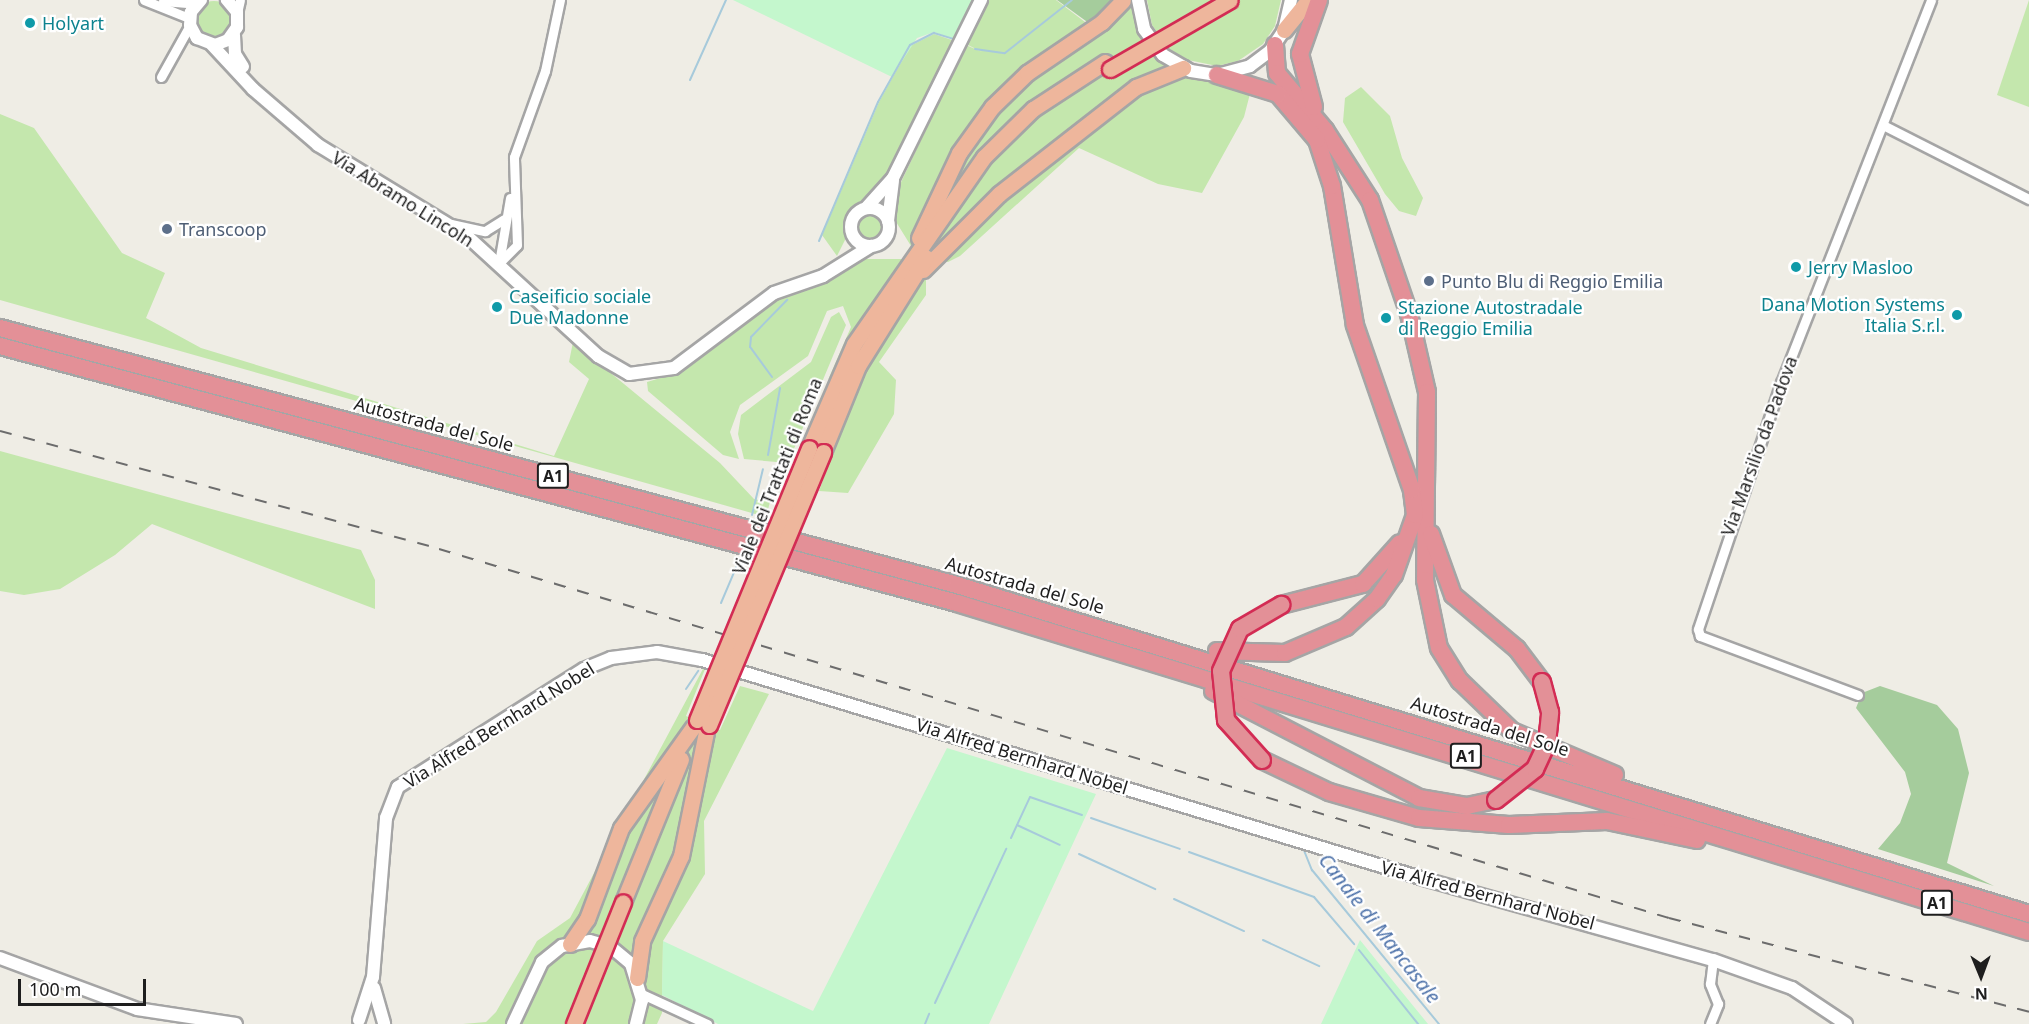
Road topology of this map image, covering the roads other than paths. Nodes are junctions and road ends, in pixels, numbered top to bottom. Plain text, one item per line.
1 (144, 0) edge
2 (160, 0) edge
3 (227, 0) edge
4 (240, 0) edge
5 (560, 0) edge
6 (981, 0) edge
7 (1123, 0) edge
8 (1138, 0) edge
9 (1212, 0) edge
10 (1230, 0) edge
11 (1291, 0) edge
12 (1308, 0) edge
13 (1319, 0) edge
14 (1931, 0) edge
15 (198, 1) edge
16 (237, 13) junction
17 (189, 22) junction
18 (1284, 30) junction
19 (234, 34) junction
20 (207, 43) junction
21 (177, 44) junction
22 (1275, 45) junction
23 (1108, 66) junction
24 (1183, 68) junction
25 (1217, 75) junction
26 (161, 77) dead end
27 (262, 96) junction
28 (1884, 125) junction
29 (1325, 130) junction
30 (893, 178) junction
31 (511, 193) junction
32 (2029, 199) edge
33 (866, 208) junction
34 (507, 211) junction
35 (888, 221) junction
36 (449, 224) junction
37 (851, 234) junction
38 (871, 246) junction
39 (842, 263) junction
40 (503, 267) junction
41 (893, 286) junction
42 (910, 286) junction
43 (0, 327) edge
44 (0, 346) edge
45 (816, 450) junction
46 (1412, 490) junction
47 (1428, 524) junction
48 (1105, 628) junction
49 (1086, 640) junction
50 (1858, 695) dead end
51 (701, 726) junction
52 (1736, 822) junction
53 (1846, 874) junction
54 (627, 904) junction
55 (2029, 914) edge
56 (2029, 932) edge
57 (570, 944) junction
58 (0, 958) edge
59 (1713, 960) junction
60 (373, 977) junction
61 (637, 978) junction
62 (642, 994) junction
63 (356, 1022) edge
64 (513, 1022) edge
65 (236, 1024) edge
66 (384, 1024) edge
67 (574, 1024) edge
68 (584, 1024) edge
69 (636, 1024) edge
70 (707, 1024) edge
71 (1710, 1024) edge
72 (1846, 1024) edge

1 - 17 street
2 - 15 street
3 - 16 street
4 - 16 street
5 - 31 street
6 - 30 street, Via Abramo Lincoln
7 - 41 highway
8 - 24 street
9 - 23 highway, Viale dei Trattati di Roma
10 - 23 highway, Viale dei Trattati di Roma, bridge
11 - 18 street
12 - 18 highway
13 - 29 highway
14 - 28 street, Via Marsilio da Padova
15 - 17 street
16 - 19 street
17 - 20 street, Via Abramo Lincoln
17 - 21 street
18 - 22 street
19 - 20 street
19 - 27 street, Via Abramo Lincoln
20 - 21 street
20 - 27 street, Via Abramo Lincoln
21 - 26 street
22 - 25 street
22 - 29 highway
23 - 41 highway, Viale dei Trattati di Roma
23 - 42 highway, Viale dei Trattati di Roma
24 - 25 street
24 - 42 highway
25 - 46 highway
27 - 36 street, Via Abramo Lincoln
28 - 32 street
28 - 50 street, Via Marsilio da Padova
29 - 47 highway
30 - 33 street, Via Abramo Lincoln
30 - 35 street, Via Abramo Lincoln
31 - 34 street
31 - 40 street
33 - 35 street
33 - 37 street, Via Abramo Lincoln
34 - 36 street
34 - 40 street
35 - 38 street, Via Abramo Lincoln
36 - 40 street, Via Abramo Lincoln
37 - 38 street
37 - 39 street, Via Abramo Lincoln
38 - 39 street, Via Abramo Lincoln
39 - 40 street, Via Abramo Lincoln
41 - 45 highway, Viale dei Trattati di Roma
42 - 45 highway, Viale dei Trattati di Roma
43 - 48 highway, Autostrada del Sole / A1
44 - 49 highway, Autostrada del Sole / A1
45 - 51 highway, Viale dei Trattati di Roma, bridge
46 - 48 highway
46 - 53 highway, bridge
47 - 49 highway, bridge
47 - 52 highway
48 - 52 highway, Autostrada del Sole / A1
49 - 53 highway, Autostrada del Sole / A1
51 - 54 highway, Viale dei Trattati di Roma
51 - 57 highway
51 - 61 highway
52 - 55 highway, Autostrada del Sole / A1
53 - 56 highway, Autostrada del Sole / A1
54 - 67 highway, Viale dei Trattati di Roma, bridge
54 - 68 highway, Viale dei Trattati di Roma
57 - 61 street
57 - 64 street
58 - 65 street
59 - 60 street, Via Alfred Bernhard Nobel
59 - 71 street
59 - 72 street, Via Alfred Bernhard Nobel
60 - 63 street, Via Alfred Bernhard Nobel
60 - 66 street, Via Alfred Bernhard Nobel
61 - 62 street
62 - 69 street
62 - 70 street
63 - 66 street

